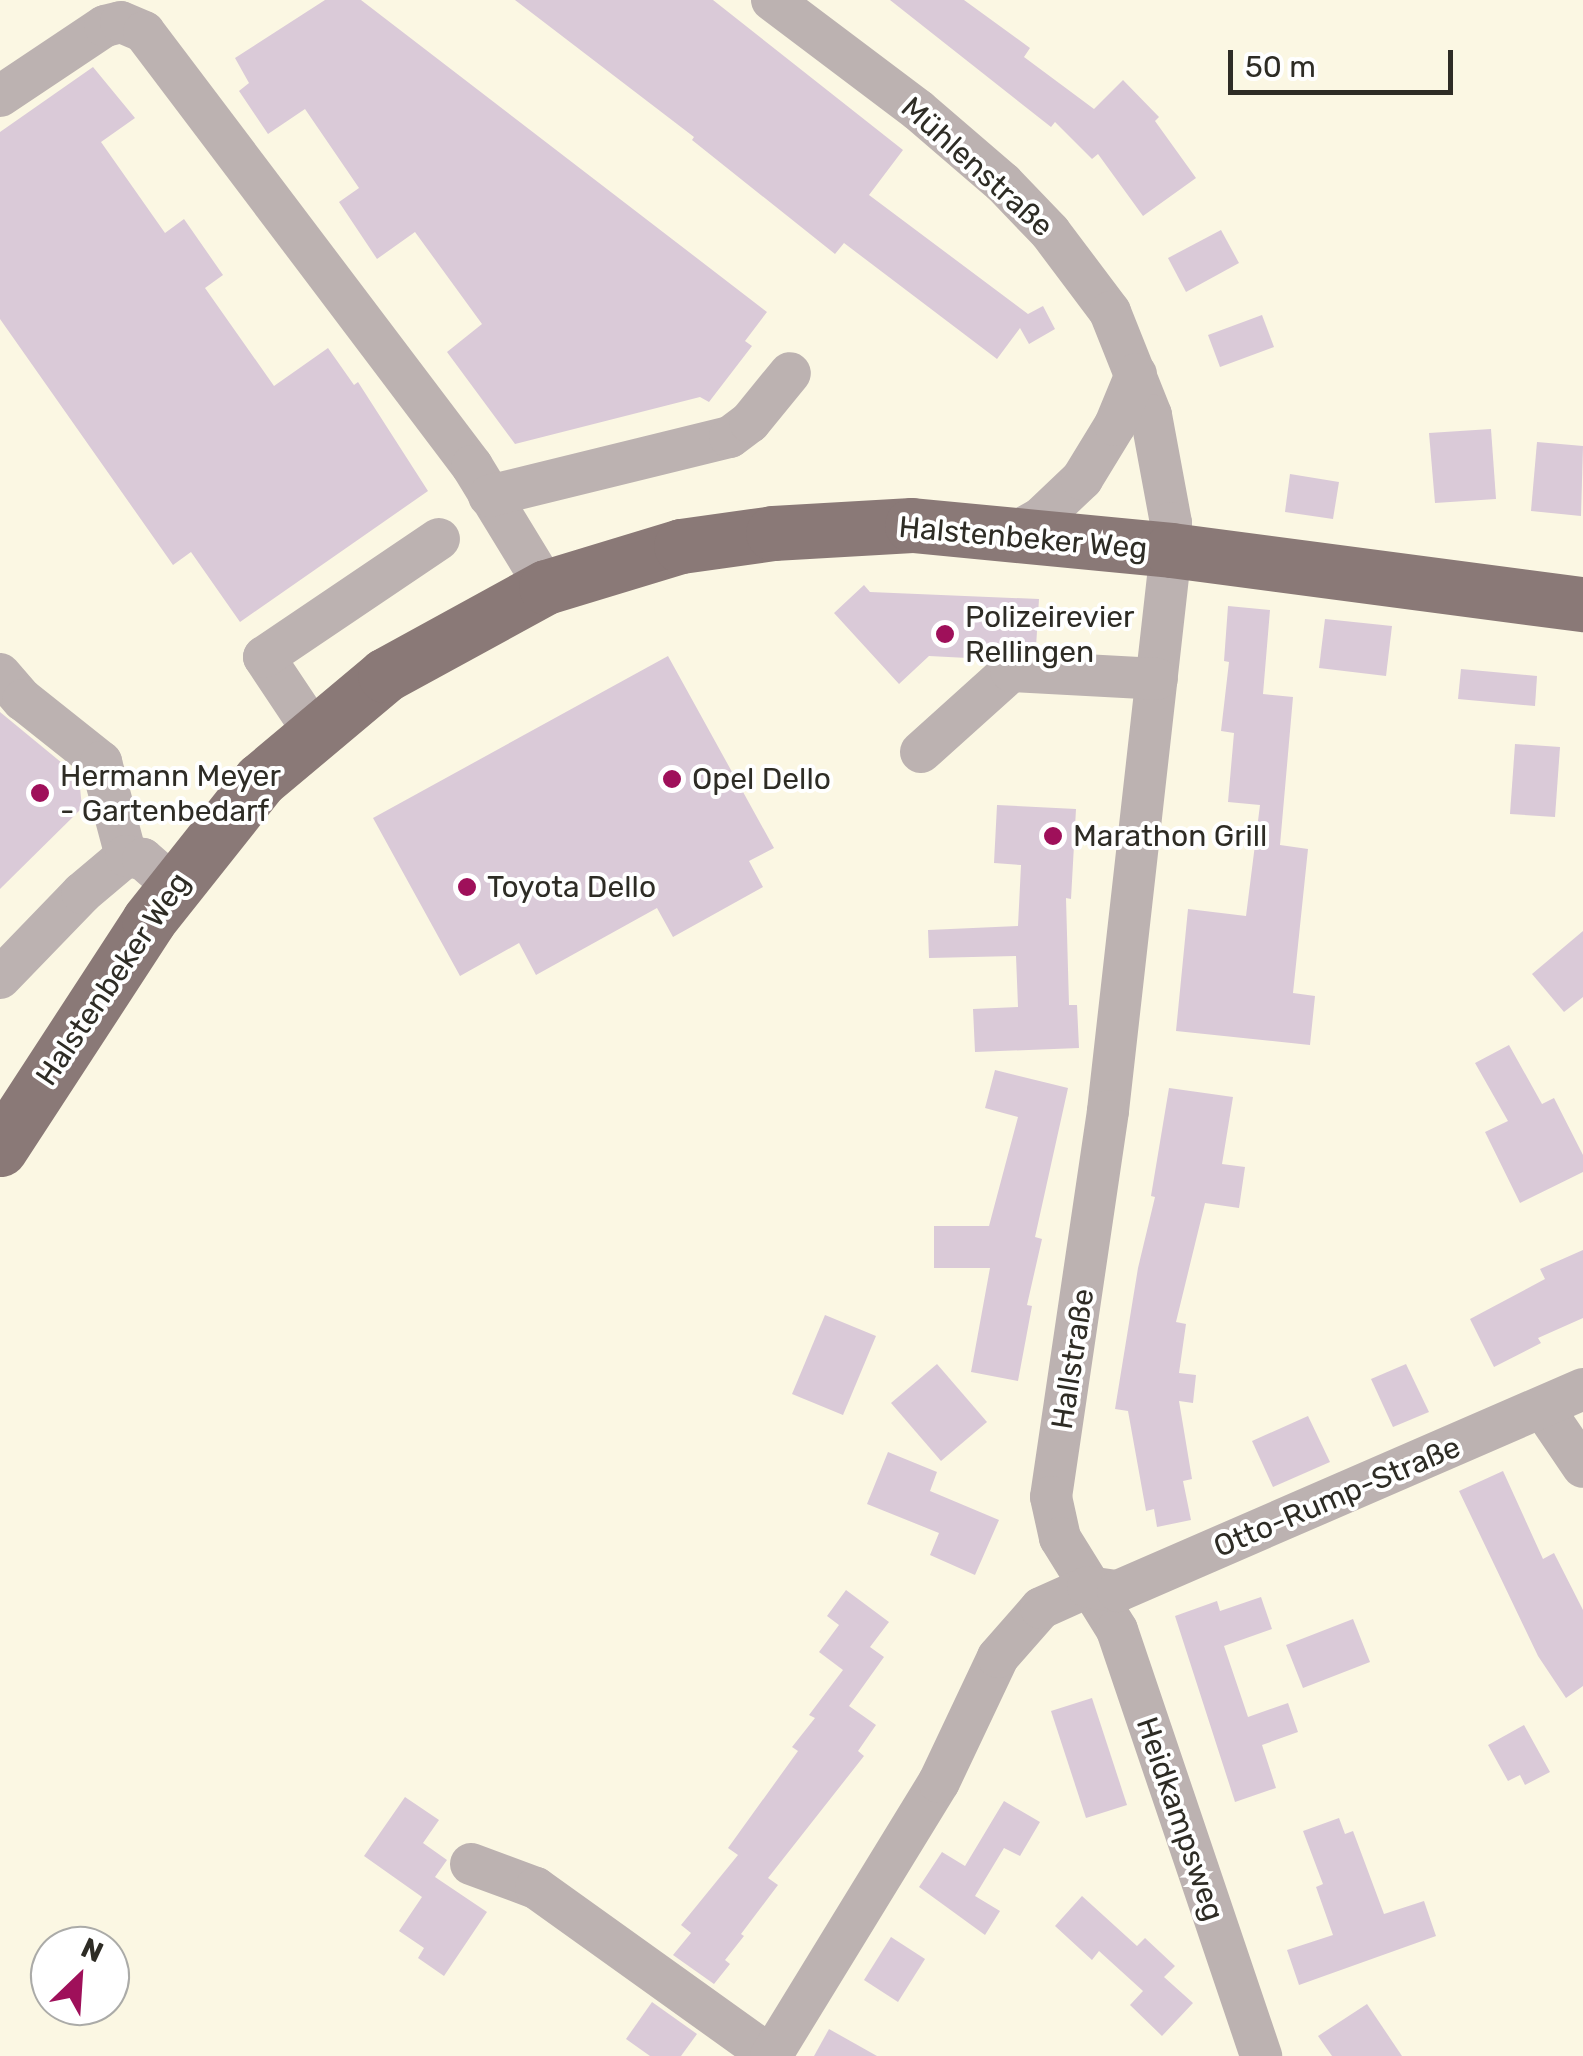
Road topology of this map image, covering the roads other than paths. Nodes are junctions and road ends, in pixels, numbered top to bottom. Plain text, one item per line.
1 (772, 0) edge
2 (0, 96) edge
3 (790, 373) dead end
4 (1136, 374) junction
5 (489, 496) junction
6 (1016, 532) junction
7 (439, 538) dead end
8 (1170, 550) junction
9 (546, 587) junction
10 (1583, 604) edge
11 (0, 674) edge
12 (1157, 679) junction
13 (314, 732) junction
14 (921, 752) dead end
15 (126, 856) junction
16 (174, 886) junction
17 (0, 978) edge
18 (1, 1144) edge
19 (1583, 1389) edge
20 (1543, 1408) junction
21 (1583, 1466) edge
22 (1088, 1588) junction
23 (471, 1864) dead end
24 (772, 2056) edge
25 (1262, 2056) edge

1 - 4 street, Mühlenstraße
2 - 5 street
3 - 5 street
4 - 6 street
4 - 8 street, Mühlenstraße
5 - 9 street
6 - 8 main road, Halstenbeker Weg
6 - 9 main road, Halstenbeker Weg
7 - 13 street
8 - 10 main road, Halstenbeker Weg
8 - 12 street, Hallstraße
9 - 13 main road, Halstenbeker Weg
11 - 15 street
12 - 14 street
12 - 22 street, Hallstraße
13 - 16 main road, Halstenbeker Weg
15 - 16 street
15 - 17 street
16 - 18 main road, Halstenbeker Weg
19 - 20 street, Otto-Rump-Straße
20 - 21 street
20 - 22 street, Otto-Rump-Straße
22 - 24 street
22 - 25 street, Heidkampsweg
23 - 24 street

